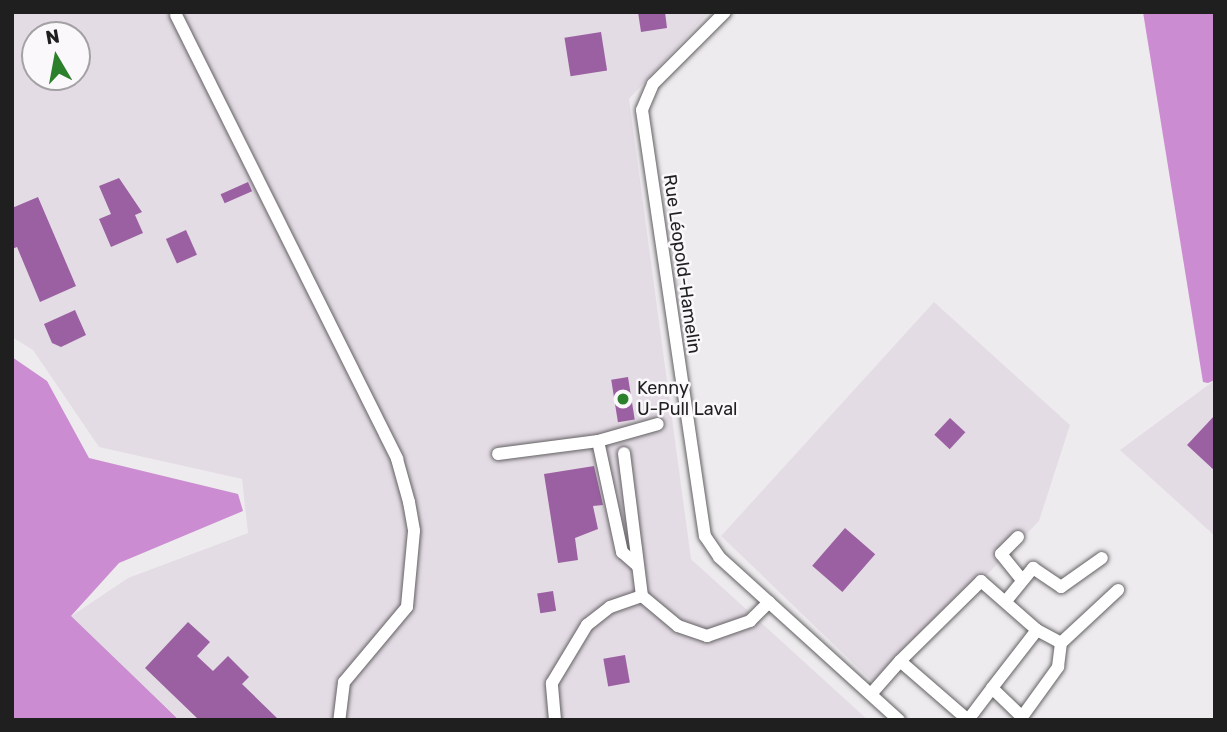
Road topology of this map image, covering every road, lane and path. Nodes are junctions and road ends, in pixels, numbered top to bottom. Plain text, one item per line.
1 (724, 12) edge
2 (176, 15) dead end
3 (658, 424) dead end
4 (598, 440) junction
5 (624, 453) dead end
6 (498, 454) dead end
7 (1018, 537) dead end
8 (1102, 558) dead end
9 (637, 565) junction
10 (1022, 580) junction
11 (1118, 590) dead end
12 (642, 596) junction
13 (1006, 601) junction
14 (769, 602) junction
15 (1037, 630) junction
16 (1060, 643) junction
17 (900, 661) junction
18 (992, 688) junction
19 (871, 694) junction
20 (339, 720) edge
21 (555, 720) edge
22 (899, 720) edge
23 (968, 720) edge

1 - 14 street, Rue Léopold-Hamelin
2 - 20 street
3 - 4 street
4 - 6 street
4 - 9 street
5 - 9 street
7 - 10 street
8 - 10 street
9 - 12 street
10 - 13 street
11 - 16 street
12 - 14 street
12 - 21 street
13 - 15 street
13 - 17 street
14 - 19 street, Rue Léopold-Hamelin
15 - 16 street
15 - 18 street
16 - 18 street
17 - 19 street
17 - 23 street
18 - 23 street
19 - 22 street, Rue Léopold-Hamelin

